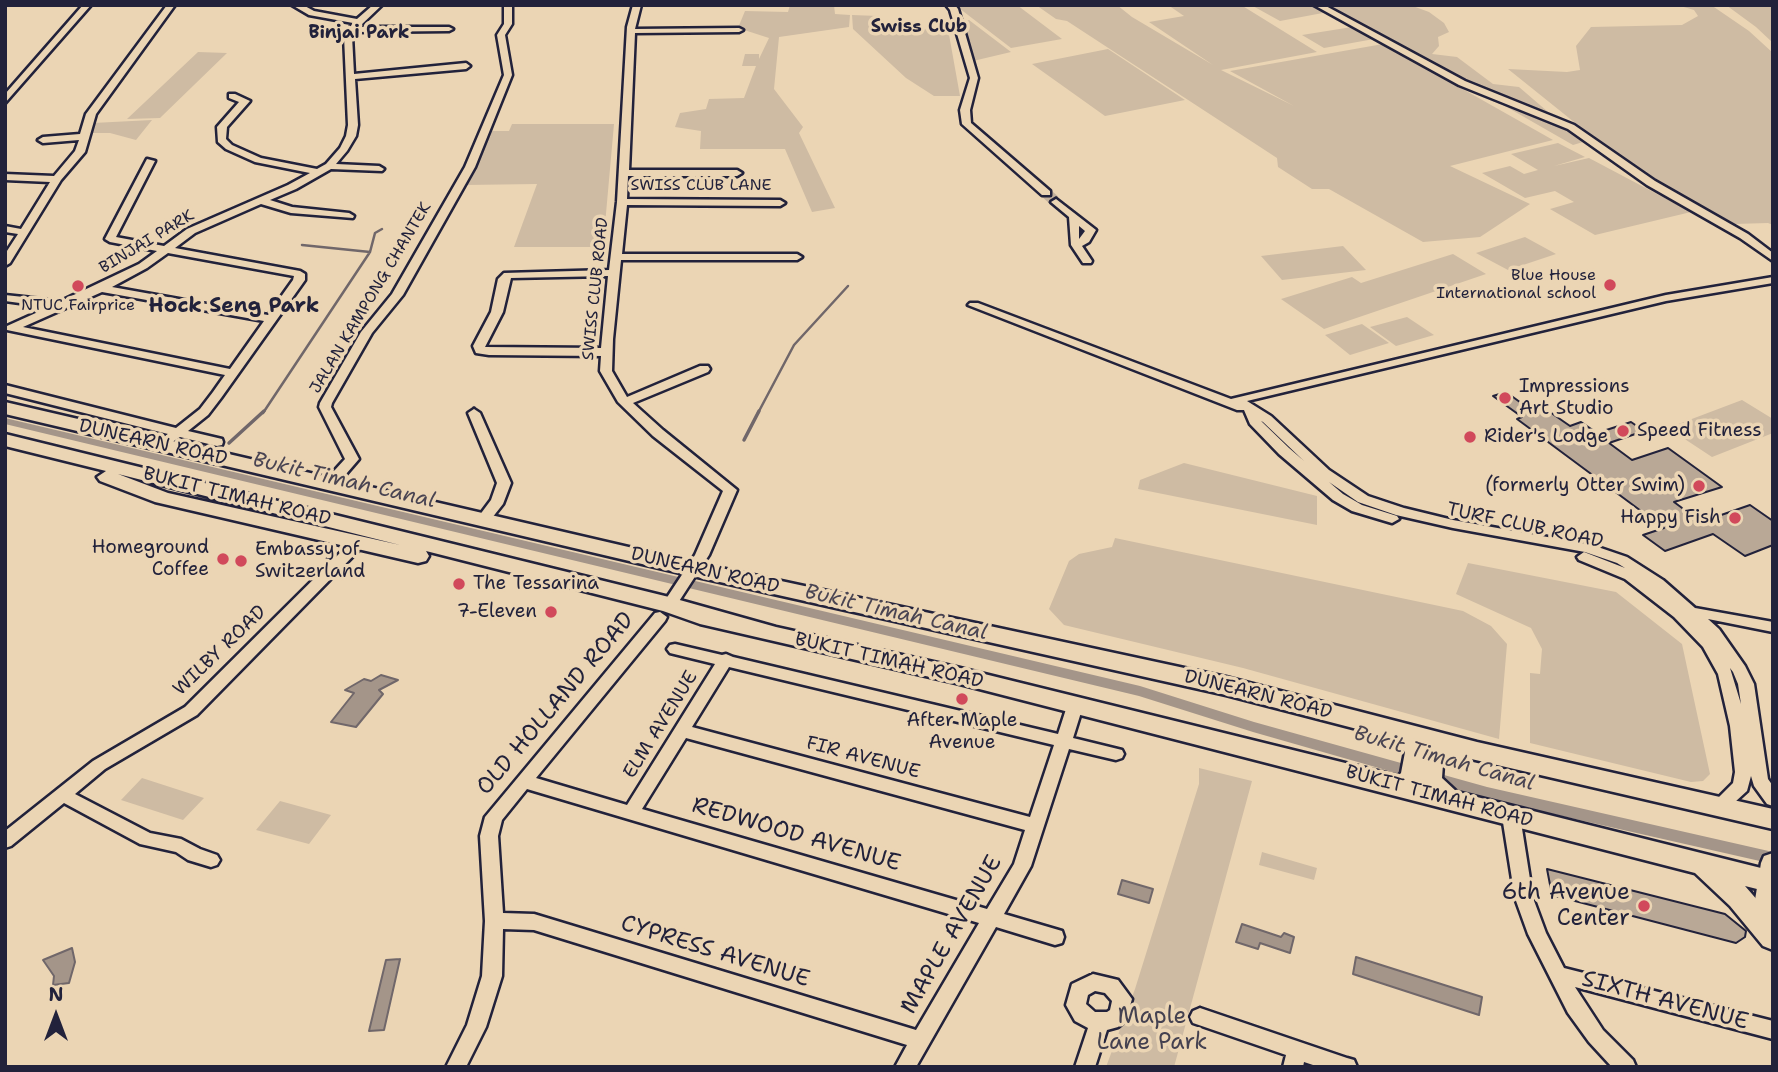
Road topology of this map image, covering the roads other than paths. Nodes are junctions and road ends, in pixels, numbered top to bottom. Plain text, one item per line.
1 (87, 5) edge
2 (171, 5) edge
3 (296, 5) edge
4 (378, 5) edge
5 (508, 5) edge
6 (637, 5) edge
7 (1318, 5) edge
8 (953, 10) edge
9 (356, 26) junction
10 (449, 29) dead end
11 (739, 30) dead end
12 (631, 31) junction
13 (466, 66) dead end
14 (349, 77) junction
15 (233, 96) dead end
16 (5, 100) edge
17 (84, 137) junction
18 (43, 140) dead end
19 (150, 161) dead end
20 (325, 169) junction
21 (379, 169) dead end
22 (624, 173) junction
23 (737, 173) dead end
24 (5, 177) edge
25 (57, 180) junction
26 (1046, 193) tunnel mouth
27 (261, 201) junction
28 (622, 202) junction
29 (1056, 202) tunnel mouth
30 (780, 203) dead end
31 (349, 216) dead end
32 (1074, 216) junction
33 (5, 229) edge
34 (23, 232) junction
35 (1075, 239) junction
36 (165, 250) junction
37 (618, 257) junction
38 (797, 257) dead end
39 (1773, 258) edge
40 (1087, 261) dead end
41 (5, 262) edge
42 (615, 273) junction
43 (1773, 280) edge
44 (102, 288) junction
45 (5, 298) edge
46 (974, 304) dead end
47 (64, 305) junction
48 (271, 319) junction
49 (9, 329) edge
50 (606, 352) junction
51 (704, 369) dead end
52 (232, 373) junction
53 (5, 389) edge
54 (625, 402) junction
55 (5, 408) edge
56 (1252, 411) junction
57 (474, 413) dead end
58 (110, 433) junction
59 (171, 438) junction
60 (5, 440) edge
61 (1282, 441) junction
62 (217, 442) dead end
63 (5, 453) edge
64 (80, 460) junction
65 (137, 473) junction
66 (329, 485) junction
67 (253, 510) junction
68 (482, 520) junction
69 (358, 543) junction
70 (691, 573) junction
71 (1658, 583) junction
72 (668, 606) junction
73 (1686, 613) junction
74 (1731, 618) junction
75 (1773, 627) edge
76 (675, 649) dead end
77 (726, 659) junction
78 (1226, 685) junction
79 (1075, 706) junction
80 (683, 731) junction
81 (1064, 741) junction
82 (1477, 751) junction
83 (1116, 754) dead end
84 (1416, 773) junction
85 (523, 780) junction
86 (63, 795) junction
87 (1773, 799) edge
88 (1455, 801) junction
89 (1718, 807) junction
90 (631, 812) junction
91 (1511, 816) junction
92 (1773, 819) edge
93 (1033, 825) junction
94 (5, 841) edge
95 (211, 860) dead end
96 (1703, 865) junction
97 (1771, 872) edge
98 (991, 918) junction
99 (494, 921) junction
100 (1773, 932) edge
101 (1055, 937) dead end
102 (1773, 938) edge
103 (1556, 974) junction
104 (1200, 1017) dead end
105 (1099, 1023) dead end
106 (1773, 1030) edge
107 (920, 1040) junction
108 (1295, 1058) edge
109 (456, 1067) edge
110 (905, 1067) edge
111 (1085, 1067) edge
112 (1347, 1067) edge
113 (1626, 1067) edge

1 - 16 street
2 - 17 street
3 - 9 street
4 - 9 street
5 - 66 street, JALAN KAMPONG CHANTEK
6 - 12 street, SWISS CLUB ROAD
7 - 39 street
8 - 26 street
9 - 10 street
9 - 14 street, BINJAI PARK
11 - 12 street
12 - 22 street, SWISS CLUB ROAD
13 - 14 street
14 - 20 street, BINJAI PARK
15 - 20 street
17 - 18 street
17 - 25 street
19 - 36 street
20 - 21 street, BINJAI PARK
20 - 27 street, BINJAI PARK
22 - 23 street
22 - 28 street, SWISS CLUB ROAD
24 - 25 street
25 - 34 street
27 - 31 street
27 - 36 street, BINJAI PARK
28 - 30 street, SWISS CLUB LANE
28 - 37 street, SWISS CLUB ROAD
29 - 32 street
32 - 35 street
32 - 35 street
33 - 34 street
34 - 41 street
35 - 40 street
36 - 44 street, BINJAI PARK
36 - 48 street
37 - 38 street
37 - 42 street, SWISS CLUB ROAD
42 - 50 street, SWISS CLUB ROAD
42 - 50 street
43 - 56 street
44 - 47 street, BINJAI PARK
44 - 48 street
45 - 47 street
46 - 56 street
47 - 49 street, BINJAI PARK
48 - 52 street
49 - 52 street
50 - 54 street, SWISS CLUB ROAD
51 - 54 street
52 - 59 street
53 - 59 street, DUNEARN ROAD
54 - 70 street, SWISS CLUB ROAD
55 - 58 highway, DUNEARN ROAD
56 - 61 street, TURF CLUB ROAD
57 - 68 street
58 - 59 highway, DUNEARN ROAD
58 - 64 highway
59 - 62 street, DUNEARN ROAD
59 - 65 highway
59 - 66 highway, DUNEARN ROAD
60 - 64 highway, BUKIT TIMAH ROAD
61 - 71 street, TURF CLUB ROAD
61 - 73 street, TURF CLUB ROAD
63 - 67 highway
64 - 65 highway, BUKIT TIMAH ROAD
65 - 67 highway, BUKIT TIMAH ROAD
66 - 68 highway, DUNEARN ROAD
67 - 69 highway
67 - 72 highway, BUKIT TIMAH ROAD
68 - 70 highway, DUNEARN ROAD
69 - 72 highway
69 - 86 street, WILBY ROAD
70 - 72 street, OLD HOLLAND ROAD
70 - 78 highway, DUNEARN ROAD
71 - 73 street, TURF CLUB ROAD
71 - 74 street
72 - 79 highway, BUKIT TIMAH ROAD
72 - 85 street, OLD HOLLAND ROAD
73 - 74 street
73 - 87 street, TURF CLUB ROAD
73 - 89 street, TURF CLUB ROAD
74 - 75 street
76 - 77 street
77 - 80 street, ELM AVENUE
77 - 81 street
78 - 82 highway, DUNEARN ROAD
78 - 84 highway
79 - 81 street, MAPLE AVENUE
79 - 84 highway, BUKIT TIMAH ROAD
80 - 90 street, ELM AVENUE
80 - 93 street, FIR AVENUE
81 - 83 street
81 - 93 street, MAPLE AVENUE
82 - 84 highway
82 - 89 highway, DUNEARN ROAD
84 - 88 highway, BUKIT TIMAH ROAD
84 - 88 highway
85 - 90 street, REDWOOD AVENUE
85 - 99 street, OLD HOLLAND ROAD
86 - 94 street, WILBY ROAD
86 - 95 street
88 - 91 highway, BUKIT TIMAH ROAD
89 - 92 highway, DUNEARN ROAD
90 - 98 street, REDWOOD AVENUE
91 - 96 highway, BUKIT TIMAH ROAD
91 - 103 street
93 - 98 street, MAPLE AVENUE
96 - 97 highway, BUKIT TIMAH ROAD
96 - 102 highway
97 - 100 main road
98 - 101 street, REDWOOD AVENUE
98 - 107 street, MAPLE AVENUE
99 - 107 street, CYPRESS AVENUE
99 - 109 street, OLD HOLLAND ROAD
103 - 106 street, SIXTH AVENUE
103 - 113 street
104 - 108 street
105 - 111 street
107 - 110 street, MAPLE AVENUE
108 - 112 street

